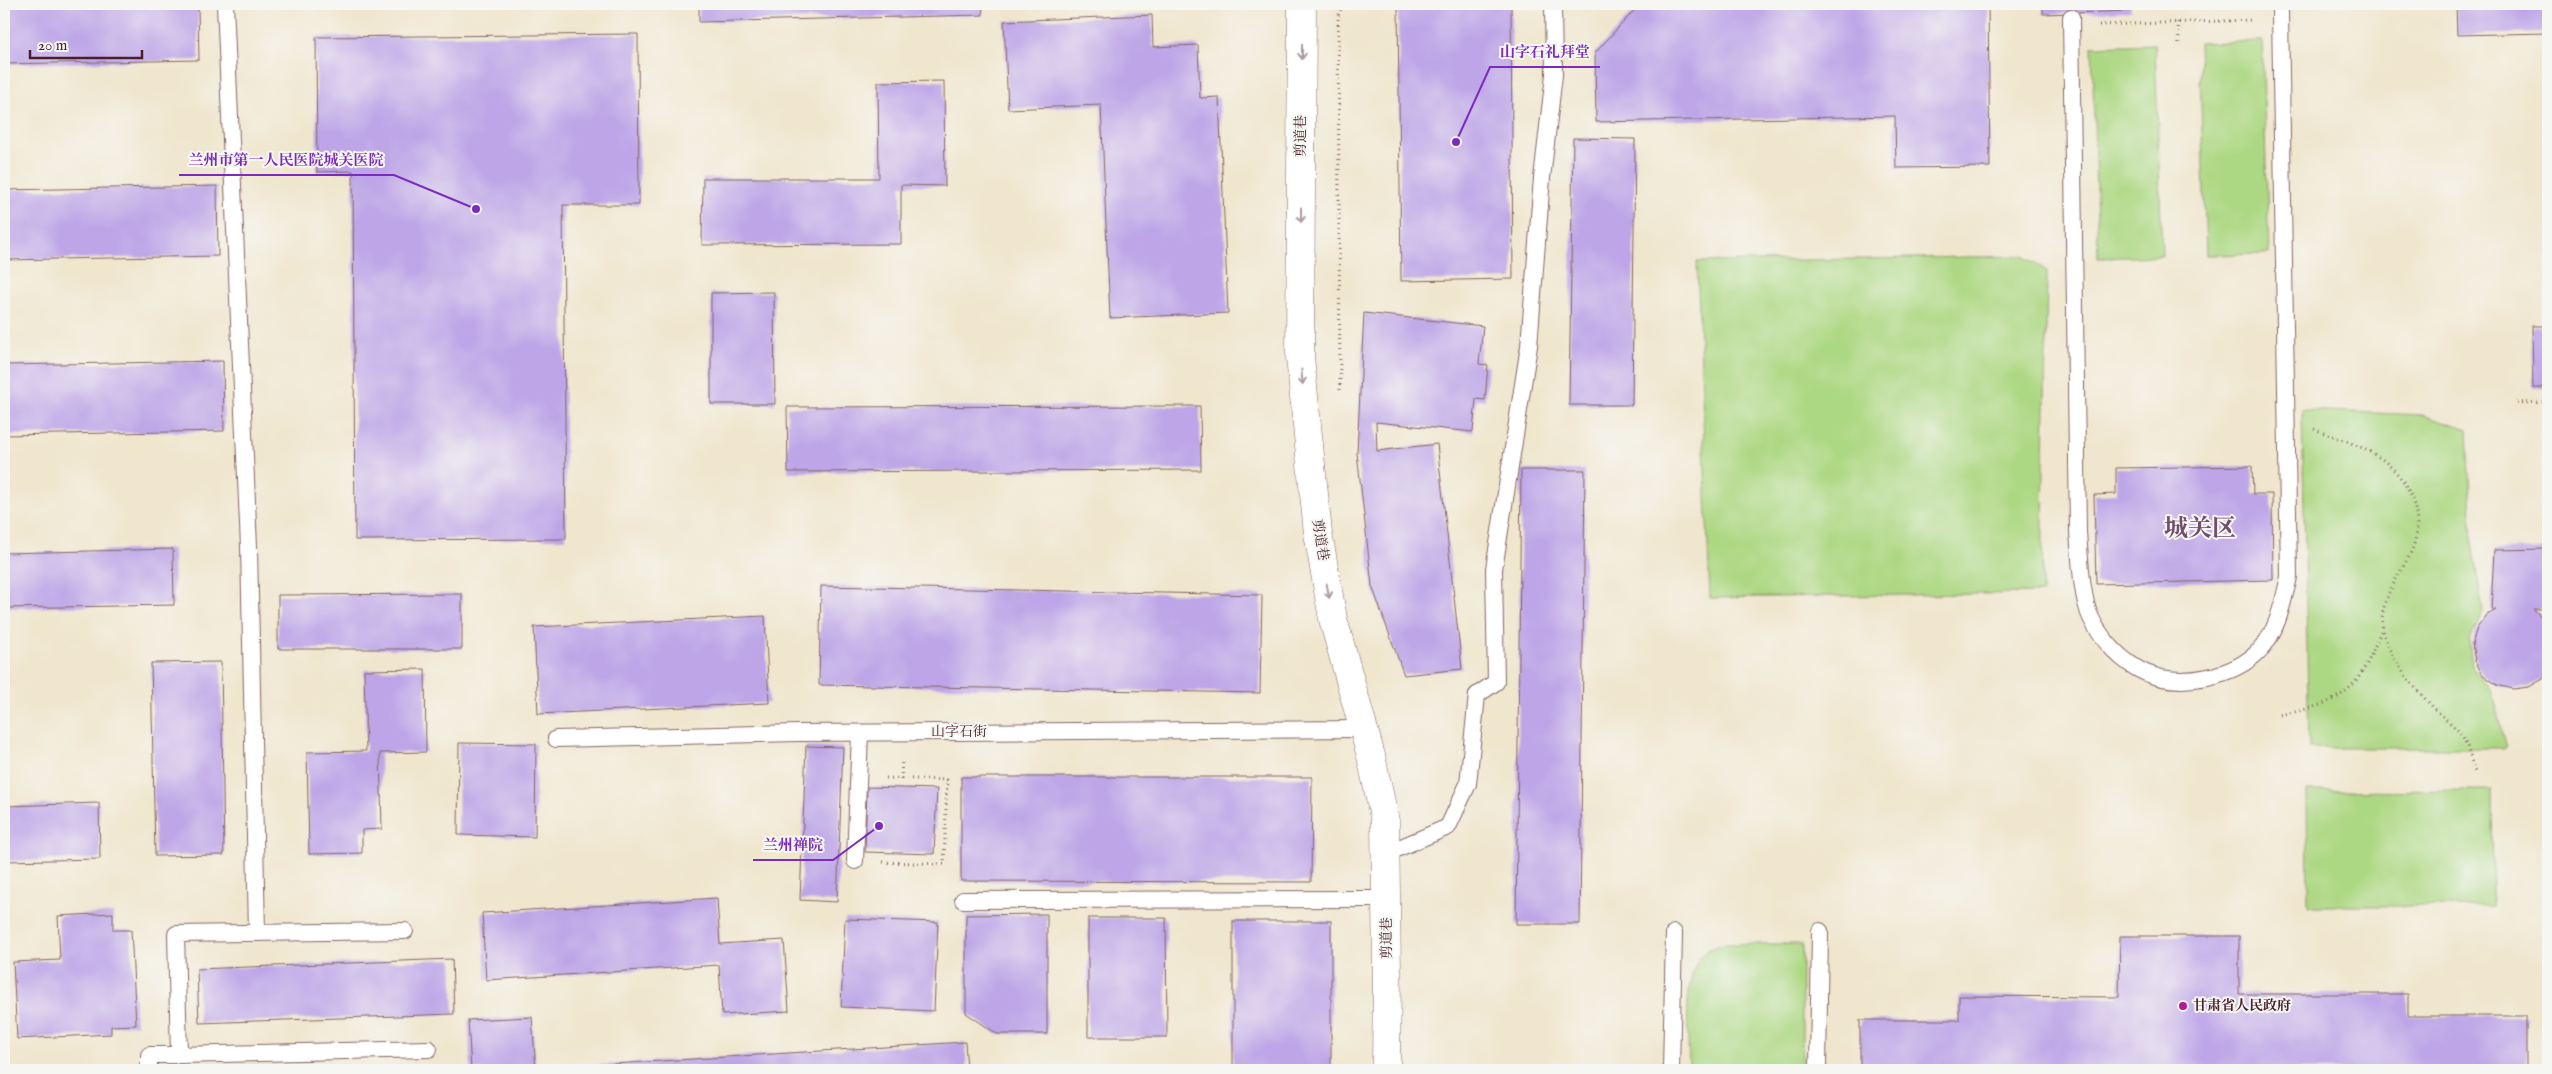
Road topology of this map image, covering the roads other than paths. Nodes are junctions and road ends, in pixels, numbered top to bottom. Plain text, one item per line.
1 (225, 4) edge
2 (1302, 4) edge
3 (1553, 4) edge
4 (2280, 15) road end
5 (2071, 21) road end
6 (1363, 729) junction
7 (860, 733) junction
8 (556, 739) dead end
9 (1385, 854) junction
10 (854, 861) road end
11 (1386, 899) junction
12 (963, 900) dead end
13 (404, 931) dead end
14 (1820, 931) dead end
15 (257, 933) junction
16 (1674, 934) dead end
17 (428, 1049) dead end
18 (178, 1055) junction
19 (149, 1070) edge
20 (1386, 1070) edge
21 (1671, 1070) edge
22 (1818, 1070) edge

1 - 15 lane
2 -> 6 street, 剪道巷
3 - 9 lane
4 - 5 lane
6 - 7 lane, 山字石街
6 - 9 street, 剪道巷
7 - 8 lane, 山字石街
7 - 10 lane
9 - 11 street, 剪道巷
11 - 12 lane
11 - 20 street, 剪道巷
13 - 15 lane
14 - 22 lane
15 - 18 lane
16 - 21 lane
17 - 18 lane
18 - 19 lane

